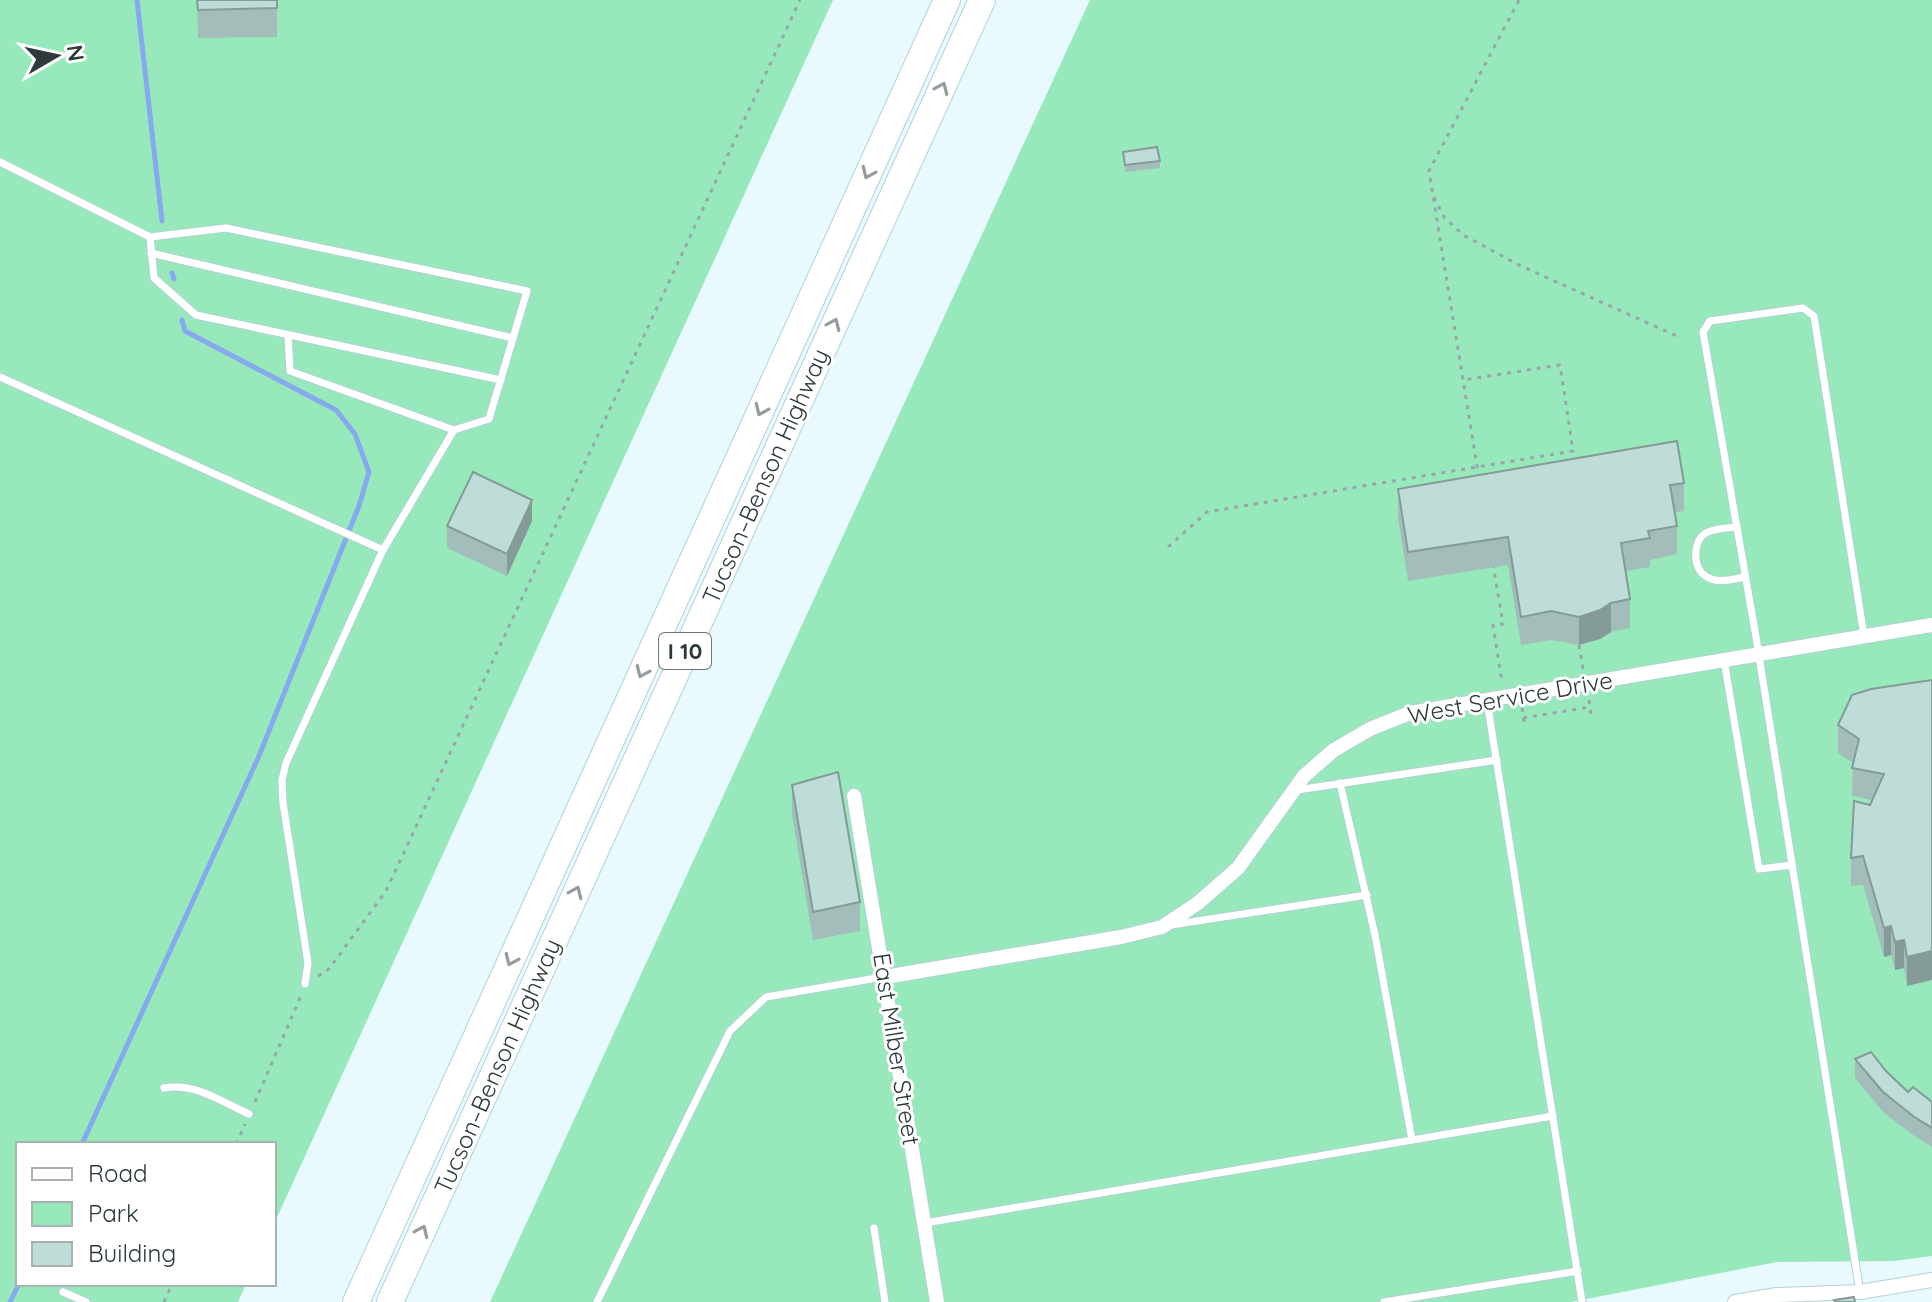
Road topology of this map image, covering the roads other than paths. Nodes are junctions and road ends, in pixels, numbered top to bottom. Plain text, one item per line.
1 (947, 0) edge
2 (982, 0) edge
3 (0, 162) edge
4 (150, 237) junction
5 (151, 253) junction
6 (288, 336) junction
7 (513, 338) junction
8 (0, 377) edge
9 (501, 380) junction
10 (454, 430) junction
11 (1737, 527) junction
12 (383, 550) junction
13 (1745, 577) junction
14 (1932, 625) edge
15 (1864, 636) junction
16 (1758, 655) junction
17 (1724, 660) junction
18 (1487, 698) junction
19 (1497, 760) junction
20 (1340, 783) junction
21 (1292, 791) junction
22 (854, 796) dead end
23 (1792, 865) junction
24 (1367, 895) junction
25 (1162, 927) junction
26 (885, 977) junction
27 (305, 984) road end
28 (164, 1088) dead end
29 (249, 1114) road end
30 (1553, 1116) junction
31 (1412, 1140) junction
32 (925, 1223) junction
33 (874, 1228) dead end
34 (1578, 1271) junction
35 (1932, 1280) edge
36 (63, 1292) dead end
37 (1860, 1292) junction
38 (86, 1302) edge
39 (356, 1302) edge
40 (390, 1302) edge
41 (597, 1302) edge
42 (885, 1302) edge
43 (937, 1302) edge
44 (1384, 1302) edge
45 (1582, 1302) edge
46 (1735, 1302) edge

1 -> 39 highway, Tucson–Benson Highway / I 10
40 -> 2 highway, Tucson–Benson Highway / I 10
3 - 4 lane
4 - 5 lane
4 - 7 lane
5 - 6 lane
5 - 7 lane
6 - 9 lane
6 - 10 lane
7 - 9 lane
8 - 12 lane
9 - 10 lane
10 - 12 lane
11 - 13 lane
11 - 13 lane
11 - 15 lane
12 - 27 lane
13 - 16 lane
14 - 15 street, West Service Drive
15 - 16 street, West Service Drive
16 - 17 street, West Service Drive
16 - 23 lane
17 - 18 street, West Service Drive
17 - 23 lane
18 - 19 lane
18 - 21 street, West Service Drive
19 - 20 lane
19 - 30 lane
20 - 21 lane
20 - 24 lane
21 - 25 street, West Service Drive
22 - 26 street, East Milber Street
23 - 37 lane
24 - 25 lane
24 - 31 lane
25 - 26 street, West Service Drive
26 - 32 street, East Milber Street
26 - 41 lane
28 - 29 lane
30 - 31 lane
30 - 34 lane
31 - 32 lane
32 - 43 street, East Milber Street
33 - 42 lane
34 - 44 lane
34 - 45 lane
35 - 37 street
36 - 38 lane
37 - 46 street

